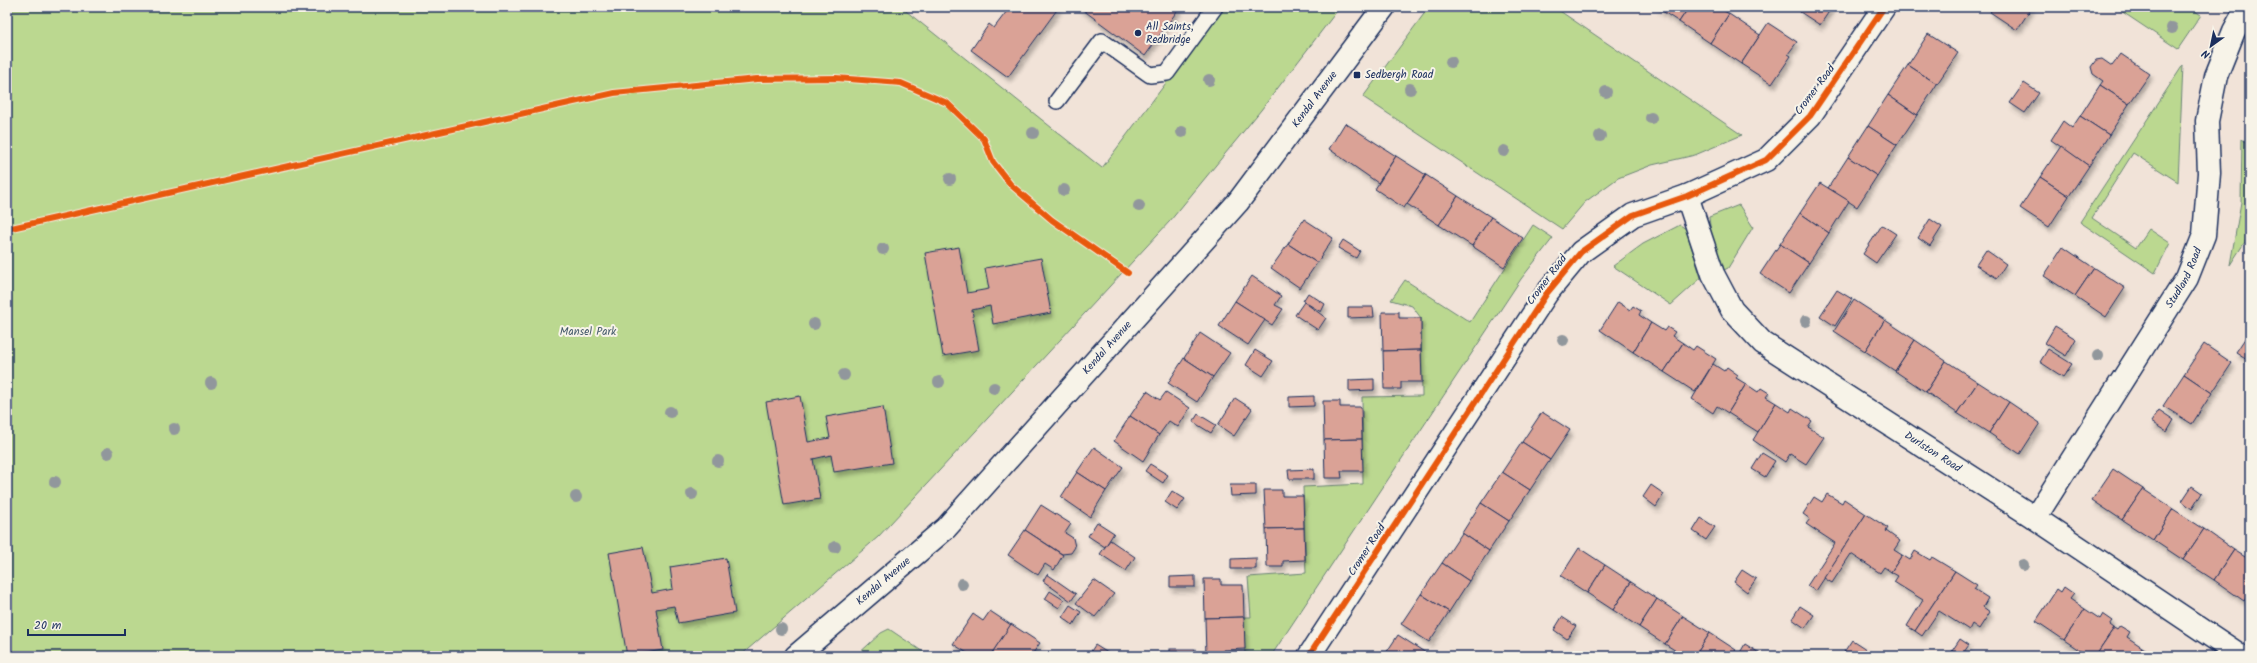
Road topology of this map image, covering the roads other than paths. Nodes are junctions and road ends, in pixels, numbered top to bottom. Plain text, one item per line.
1 (1215, 7) edge
2 (1384, 7) edge
3 (1884, 7) edge
4 (2247, 7) edge
5 (1057, 101) dead end
6 (1687, 196) junction
7 (2035, 518) junction
8 (809, 652) edge
9 (1309, 656) edge
10 (2241, 656) edge

1 - 5 lane
2 - 8 street, Kendal Avenue
3 - 6 street, Cromer Road
4 - 7 street, Studland Road
6 - 7 street, Durlston Road
6 - 9 street, Cromer Road
7 - 10 street, Durlston Road

